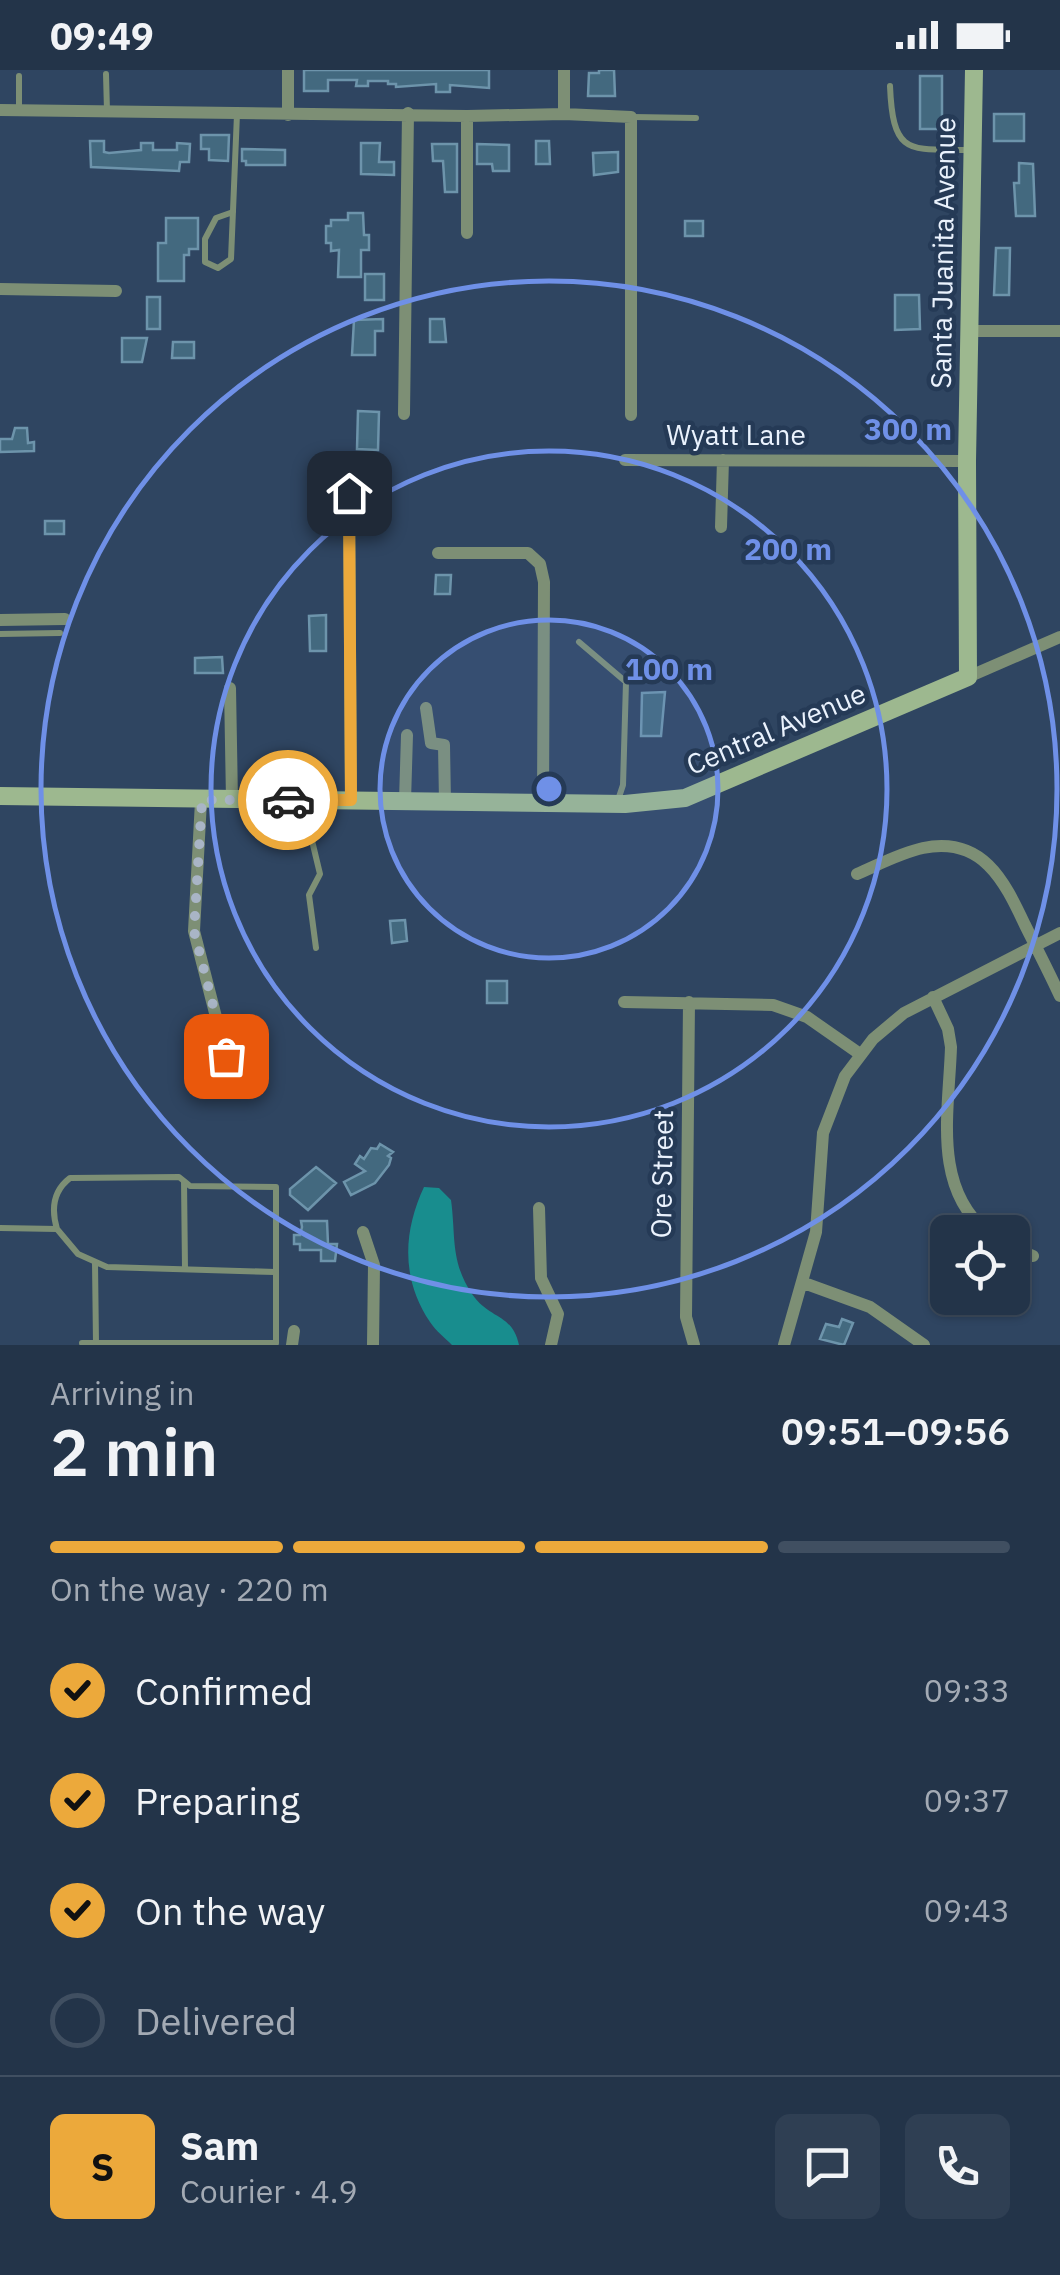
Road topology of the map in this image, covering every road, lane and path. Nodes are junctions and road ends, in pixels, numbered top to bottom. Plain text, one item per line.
1 (288, 70) edge
2 (564, 70) edge
3 (974, 70) edge
4 (106, 74) dead end
5 (18, 76) dead end
6 (890, 86) dead end
7 (0, 110) edge
8 (20, 110) junction
9 (107, 112) junction
10 (408, 113) junction
11 (237, 114) junction
12 (288, 114) junction
13 (564, 114) junction
14 (467, 116) junction
15 (632, 117) junction
16 (696, 118) dead end
17 (972, 150) junction
18 (233, 212) junction
19 (467, 233) dead end
20 (0, 290) edge
21 (116, 292) dead end
22 (970, 331) junction
23 (1060, 331) edge
24 (404, 414) dead end
25 (631, 415) dead end
26 (625, 460) dead end
27 (723, 460) junction
28 (968, 461) junction
29 (349, 493) dead end
30 (721, 526) dead end
31 (438, 553) dead end
32 (0, 620) edge
33 (62, 626) joint
34 (0, 634) edge
35 (1060, 637) edge
36 (579, 642) dead end
37 (968, 677) junction
38 (230, 688) dead end
39 (426, 708) dead end
40 (407, 735) dead end
41 (0, 796) edge
42 (202, 800) junction
43 (232, 800) junction
44 (310, 800) junction
45 (351, 800) junction
46 (405, 801) junction
47 (445, 802) junction
48 (543, 803) junction
49 (616, 804) junction
50 (856, 874) dead end
51 (1060, 933) edge
52 (1036, 947) junction
53 (316, 948) dead end
54 (1060, 996) edge
55 (932, 997) junction
56 (624, 1002) dead end
57 (689, 1002) junction
58 (860, 1054) junction
59 (226, 1056) dead end
60 (184, 1181) junction
61 (540, 1208) dead end
62 (972, 1215) edge
63 (0, 1228) edge
64 (57, 1229) junction
65 (363, 1232) dead end
66 (1030, 1254) edge
67 (1034, 1256) dead end
68 (95, 1263) junction
69 (186, 1269) junction
70 (275, 1272) junction
71 (804, 1283) junction
72 (82, 1343) edge
73 (96, 1343) edge
74 (373, 1345) edge
75 (551, 1345) edge
76 (694, 1345) edge
77 (784, 1345) edge
78 (924, 1345) edge

1 - 12 street
2 - 13 street
3 - 17 street, Santa Juanita Avenue
4 - 9 lane
5 - 8 lane
6 - 17 lane
7 - 8 street
8 - 9 street
9 - 11 street
10 - 12 street
10 - 14 street
10 - 24 street
11 - 12 street
11 - 18 lane
13 - 14 street
13 - 15 street
14 - 19 street
15 - 16 lane
15 - 25 street, Wyatt Lane
17 - 22 street, Santa Juanita Avenue
18 - 18 lane
20 - 21 street
22 - 23 street
22 - 28 street, Santa Juanita Avenue
26 - 27 street, Wyatt Lane
27 - 28 street, Wyatt Lane
27 - 30 street
28 - 37 street, Santa Juanita Avenue
29 - 45 street
31 - 48 street
32 - 33 street
33 - 34 lane
35 - 37 street
36 - 49 lane
37 - 49 street, Central Avenue
38 - 43 street
39 - 47 street
40 - 46 street
41 - 42 street, Central Avenue
42 - 43 street, Central Avenue
42 - 59 street
43 - 44 street, Central Avenue
44 - 45 street, Central Avenue
44 - 53 lane
45 - 46 street, Central Avenue
46 - 47 street, Central Avenue
47 - 48 street, Central Avenue
48 - 49 street, Central Avenue
50 - 52 street
51 - 52 street
52 - 54 street
52 - 55 street
55 - 58 street
55 - 62 street
56 - 57 street
57 - 58 street
57 - 76 street, Ore Street
58 - 71 street
60 - 64 lane
60 - 69 lane
60 - 70 lane
61 - 75 street
63 - 64 lane
64 - 68 lane
65 - 74 street
66 - 67 street
68 - 69 lane
68 - 73 lane
69 - 70 lane
70 - 73 lane
71 - 77 street
71 - 78 street
72 - 73 lane

